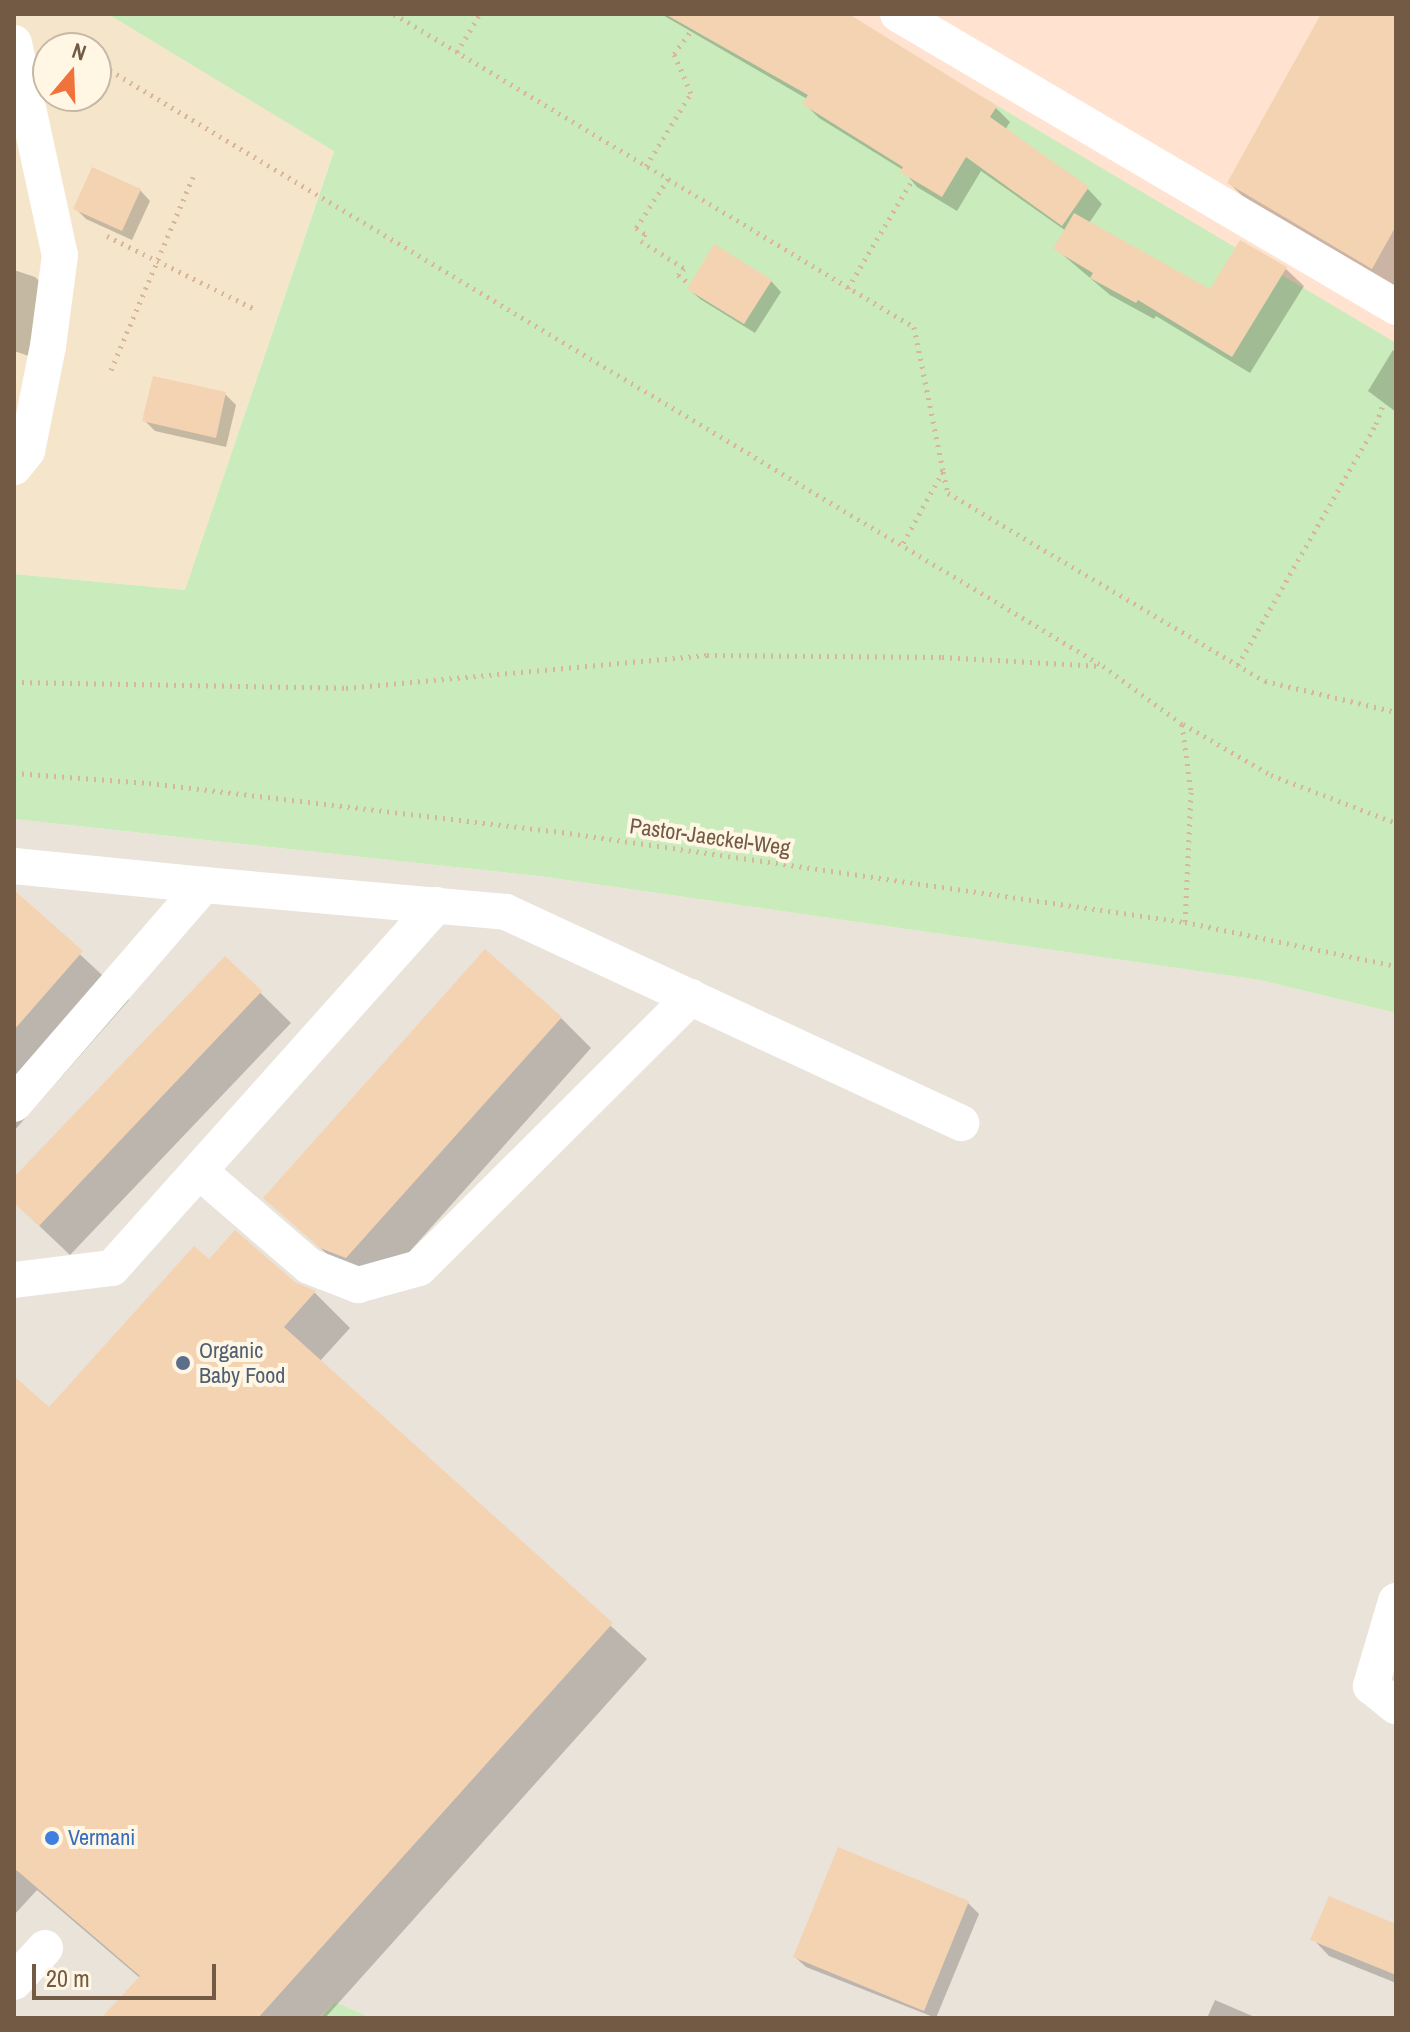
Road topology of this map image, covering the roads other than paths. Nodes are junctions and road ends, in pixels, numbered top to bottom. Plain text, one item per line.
1 (898, 14) edge
2 (14, 43) edge
3 (1396, 307) edge
4 (48, 346) junction
5 (14, 378) edge
6 (14, 467) edge
7 (14, 866) edge
8 (204, 885) junction
9 (437, 905) junction
10 (691, 997) junction
11 (14, 1104) edge
12 (961, 1123) dead end
13 (199, 1171) junction
14 (14, 1280) edge
15 (1396, 1601) edge
16 (1396, 1706) edge
17 (45, 1948) dead end
18 (14, 1982) edge

1 - 3 lane
2 - 4 lane
4 - 5 lane
4 - 6 lane
7 - 8 lane
8 - 9 lane
8 - 11 lane
9 - 10 lane
9 - 13 lane
10 - 12 lane
10 - 13 lane
13 - 14 lane
15 - 16 lane
17 - 18 lane

